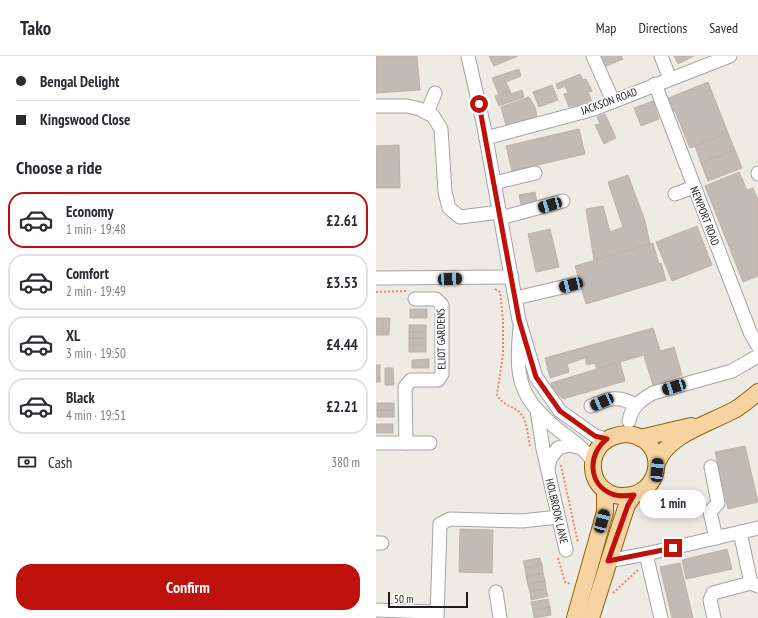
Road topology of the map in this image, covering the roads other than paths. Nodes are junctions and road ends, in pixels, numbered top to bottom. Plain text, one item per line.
1 (468, 56) edge
2 (593, 56) edge
3 (661, 56) edge
4 (730, 56) edge
5 (670, 79) junction
6 (655, 84) junction
7 (435, 93) dead end
8 (613, 101) junction
9 (376, 106) edge
10 (427, 113) junction
11 (486, 138) junction
12 (535, 173) dead end
13 (494, 183) junction
14 (694, 187) junction
15 (675, 194) dead end
16 (563, 201) dead end
17 (500, 215) junction
18 (512, 277) junction
19 (376, 278) edge
20 (571, 285) dead end
21 (516, 298) junction
22 (415, 299) dead end
23 (521, 325) junction
24 (758, 346) edge
25 (758, 356) edge
26 (758, 392) edge
27 (636, 405) junction
28 (591, 406) dead end
29 (537, 410) junction
30 (709, 422) junction
31 (626, 433) junction
32 (376, 443) edge
33 (406, 443) junction
34 (430, 443) dead end
35 (581, 448) junction
36 (592, 460) junction
37 (658, 461) junction
38 (711, 467) dead end
39 (548, 472) junction
40 (605, 490) junction
41 (634, 495) junction
42 (558, 517) junction
43 (758, 528) edge
44 (740, 532) junction
45 (716, 538) junction
46 (572, 548) road end
47 (647, 558) junction
48 (608, 561) junction
49 (754, 584) edge
50 (496, 592) dead end
51 (376, 610) edge
52 (431, 618) edge
53 (437, 618) edge
54 (500, 618) edge
55 (575, 618) edge
56 (591, 618) edge
57 (661, 618) edge
58 (714, 618) edge

1 - 11 street, HOLBROOK LANE
2 - 8 street
3 - 5 street
4 - 5 street, JACKSON ROAD
5 - 6 street, JACKSON ROAD
6 - 8 street, JACKSON ROAD
6 - 14 street, NEWPORT ROAD
7 - 10 street
8 - 11 street, JACKSON ROAD
9 - 10 street
10 - 17 street
11 - 13 street, HOLBROOK LANE
12 - 13 street
13 - 17 street, HOLBROOK LANE
14 - 15 street
14 - 24 street, NEWPORT ROAD
16 - 17 street
17 - 18 street, HOLBROOK LANE
18 - 19 street
18 - 21 street, HOLBROOK LANE
20 - 21 street
21 - 23 street, HOLBROOK LANE
22 - 33 street, ELIOT GARDENS
23 - 29 street, HOLBROOK LANE
23 - 31 street, HOLBROOK LANE
25 - 27 street
26 - 30 main road
27 - 28 street
27 - 31 street
29 - 35 street, HOLBROOK LANE
29 - 39 street, HOLBROOK LANE
30 - 31 main road
30 - 37 main road
31 - 36 main road
31 - 37 main road
32 - 33 street
33 - 34 street
35 - 36 street, HOLBROOK LANE
35 - 39 street, HOLBROOK LANE
36 - 40 main road
37 - 41 main road
38 - 45 street
39 - 42 street, HOLBROOK LANE
40 - 41 main road
40 - 55 main road
41 - 48 main road
42 - 46 street, HOLBROOK LANE
42 - 53 street
43 - 44 street
44 - 45 street
44 - 49 street
45 - 47 street
47 - 48 street
47 - 57 street
48 - 56 main road
49 - 58 street
50 - 54 street
51 - 52 street

